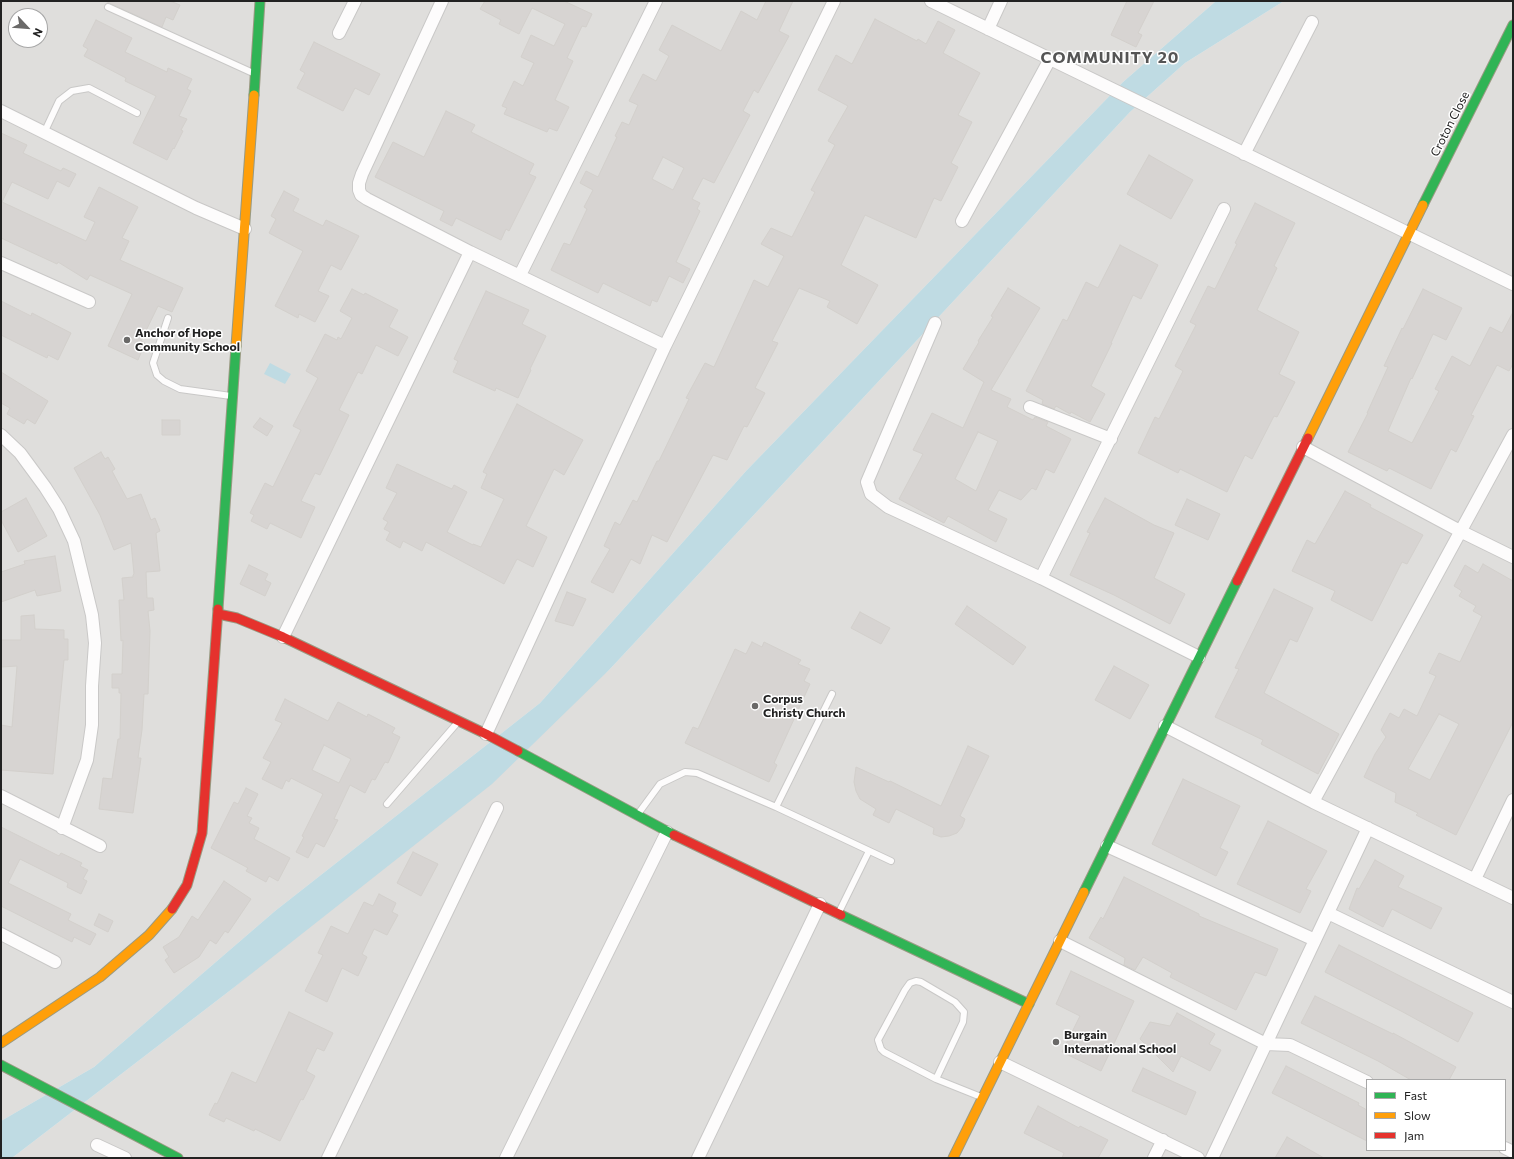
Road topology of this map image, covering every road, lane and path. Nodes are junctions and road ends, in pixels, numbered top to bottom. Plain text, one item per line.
1 (260, 1) edge
2 (355, 1) edge
3 (442, 1) edge
4 (656, 1) edge
5 (834, 1) edge
6 (931, 1) edge
7 (1001, 1) edge
8 (108, 7) dead end
9 (1312, 22) dead end
10 (1513, 25) edge
11 (988, 28) junction
12 (339, 33) dead end
13 (1050, 59) junction
14 (255, 74) junction
15 (1, 111) edge
16 (137, 113) dead end
17 (44, 133) junction
18 (1244, 154) junction
19 (1224, 209) dead end
20 (962, 221) dead end
21 (244, 229) junction
22 (1408, 234) junction
23 (470, 252) junction
24 (1, 263) edge
25 (520, 275) junction
26 (1513, 284) edge
27 (89, 302) dead end
28 (168, 318) dead end
29 (935, 323) dead end
30 (665, 346) junction
31 (233, 396) junction
32 (1030, 407) dead end
33 (1, 435) edge
34 (1513, 435) edge
35 (1111, 439) junction
36 (1303, 447) junction
37 (1460, 531) junction
38 (1513, 557) edge
39 (1041, 578) junction
40 (218, 614) junction
41 (282, 636) junction
42 (1199, 657) junction
43 (832, 694) dead end
44 (459, 721) junction
45 (1165, 726) junction
46 (488, 735) junction
47 (1, 796) edge
48 (1513, 800) edge
49 (1313, 802) junction
50 (387, 804) dead end
51 (776, 807) junction
52 (497, 808) dead end
53 (637, 816) junction
54 (62, 828) junction
55 (1368, 828) junction
56 (667, 832) junction
57 (100, 846) dead end
58 (1106, 846) junction
59 (869, 851) junction
60 (891, 862) dead end
61 (1475, 879) junction
62 (1513, 898) edge
63 (820, 904) junction
64 (1328, 913) junction
65 (838, 914) junction
66 (1, 934) edge
67 (1060, 940) junction
68 (1315, 940) junction
69 (55, 962) dead end
70 (1513, 1002) edge
71 (1029, 1004) junction
72 (1, 1043) edge
73 (1266, 1044) junction
74 (1000, 1062) junction
75 (1, 1065) edge
76 (936, 1079) junction
77 (1366, 1082) edge
78 (983, 1098) junction
79 (1163, 1140) junction
80 (96, 1145) dead end
81 (125, 1158) edge
82 (178, 1158) edge
83 (328, 1158) edge
84 (506, 1158) edge
85 (698, 1158) edge
86 (953, 1158) edge
87 (1154, 1158) edge
88 (1198, 1158) edge
89 (1212, 1158) edge

1 - 14 street
2 - 12 street
3 - 23 street
4 - 25 street
5 - 30 street
6 - 11 street
7 - 11 street
8 - 14 lane
9 - 18 street
10 - 22 street, Croton Close
11 - 13 street
13 - 18 street
13 - 20 street
14 - 21 street
15 - 17 street
16 - 17 lane
17 - 21 street
18 - 22 street
19 - 35 street
21 - 31 street
22 - 26 street
22 - 36 street, Croton Close
23 - 25 street
23 - 41 street
24 - 27 street
25 - 30 street
28 - 31 lane
29 - 39 street
30 - 46 street
31 - 40 street
32 - 35 street
33 - 54 street
34 - 37 street
35 - 39 street
36 - 37 street
36 - 42 street, Croton Close
37 - 38 street
37 - 49 street
39 - 42 street
40 - 41 street
40 - 72 street
41 - 44 street
42 - 45 street, Croton Close
43 - 51 lane
44 - 46 street
44 - 50 lane
45 - 49 street
45 - 58 street, Croton Close
46 - 53 street
47 - 54 street
48 - 61 street
49 - 55 street
51 - 53 lane
51 - 59 lane
52 - 83 street
53 - 56 street
54 - 57 street
55 - 61 street
55 - 64 street
56 - 63 street
56 - 84 street
58 - 67 street, Croton Close
58 - 68 street
59 - 60 lane
59 - 65 lane
61 - 62 street
63 - 65 street
63 - 85 street
64 - 68 street
64 - 70 street
65 - 71 street
66 - 69 street
67 - 71 street, Croton Close
67 - 73 street
68 - 73 street
71 - 74 street, Croton Close
73 - 77 street
73 - 89 street
74 - 78 street, Croton Close
74 - 79 street
75 - 82 street
76 - 76 lane
76 - 78 lane
78 - 86 street, Croton Close
79 - 87 street
79 - 88 street
80 - 81 street

